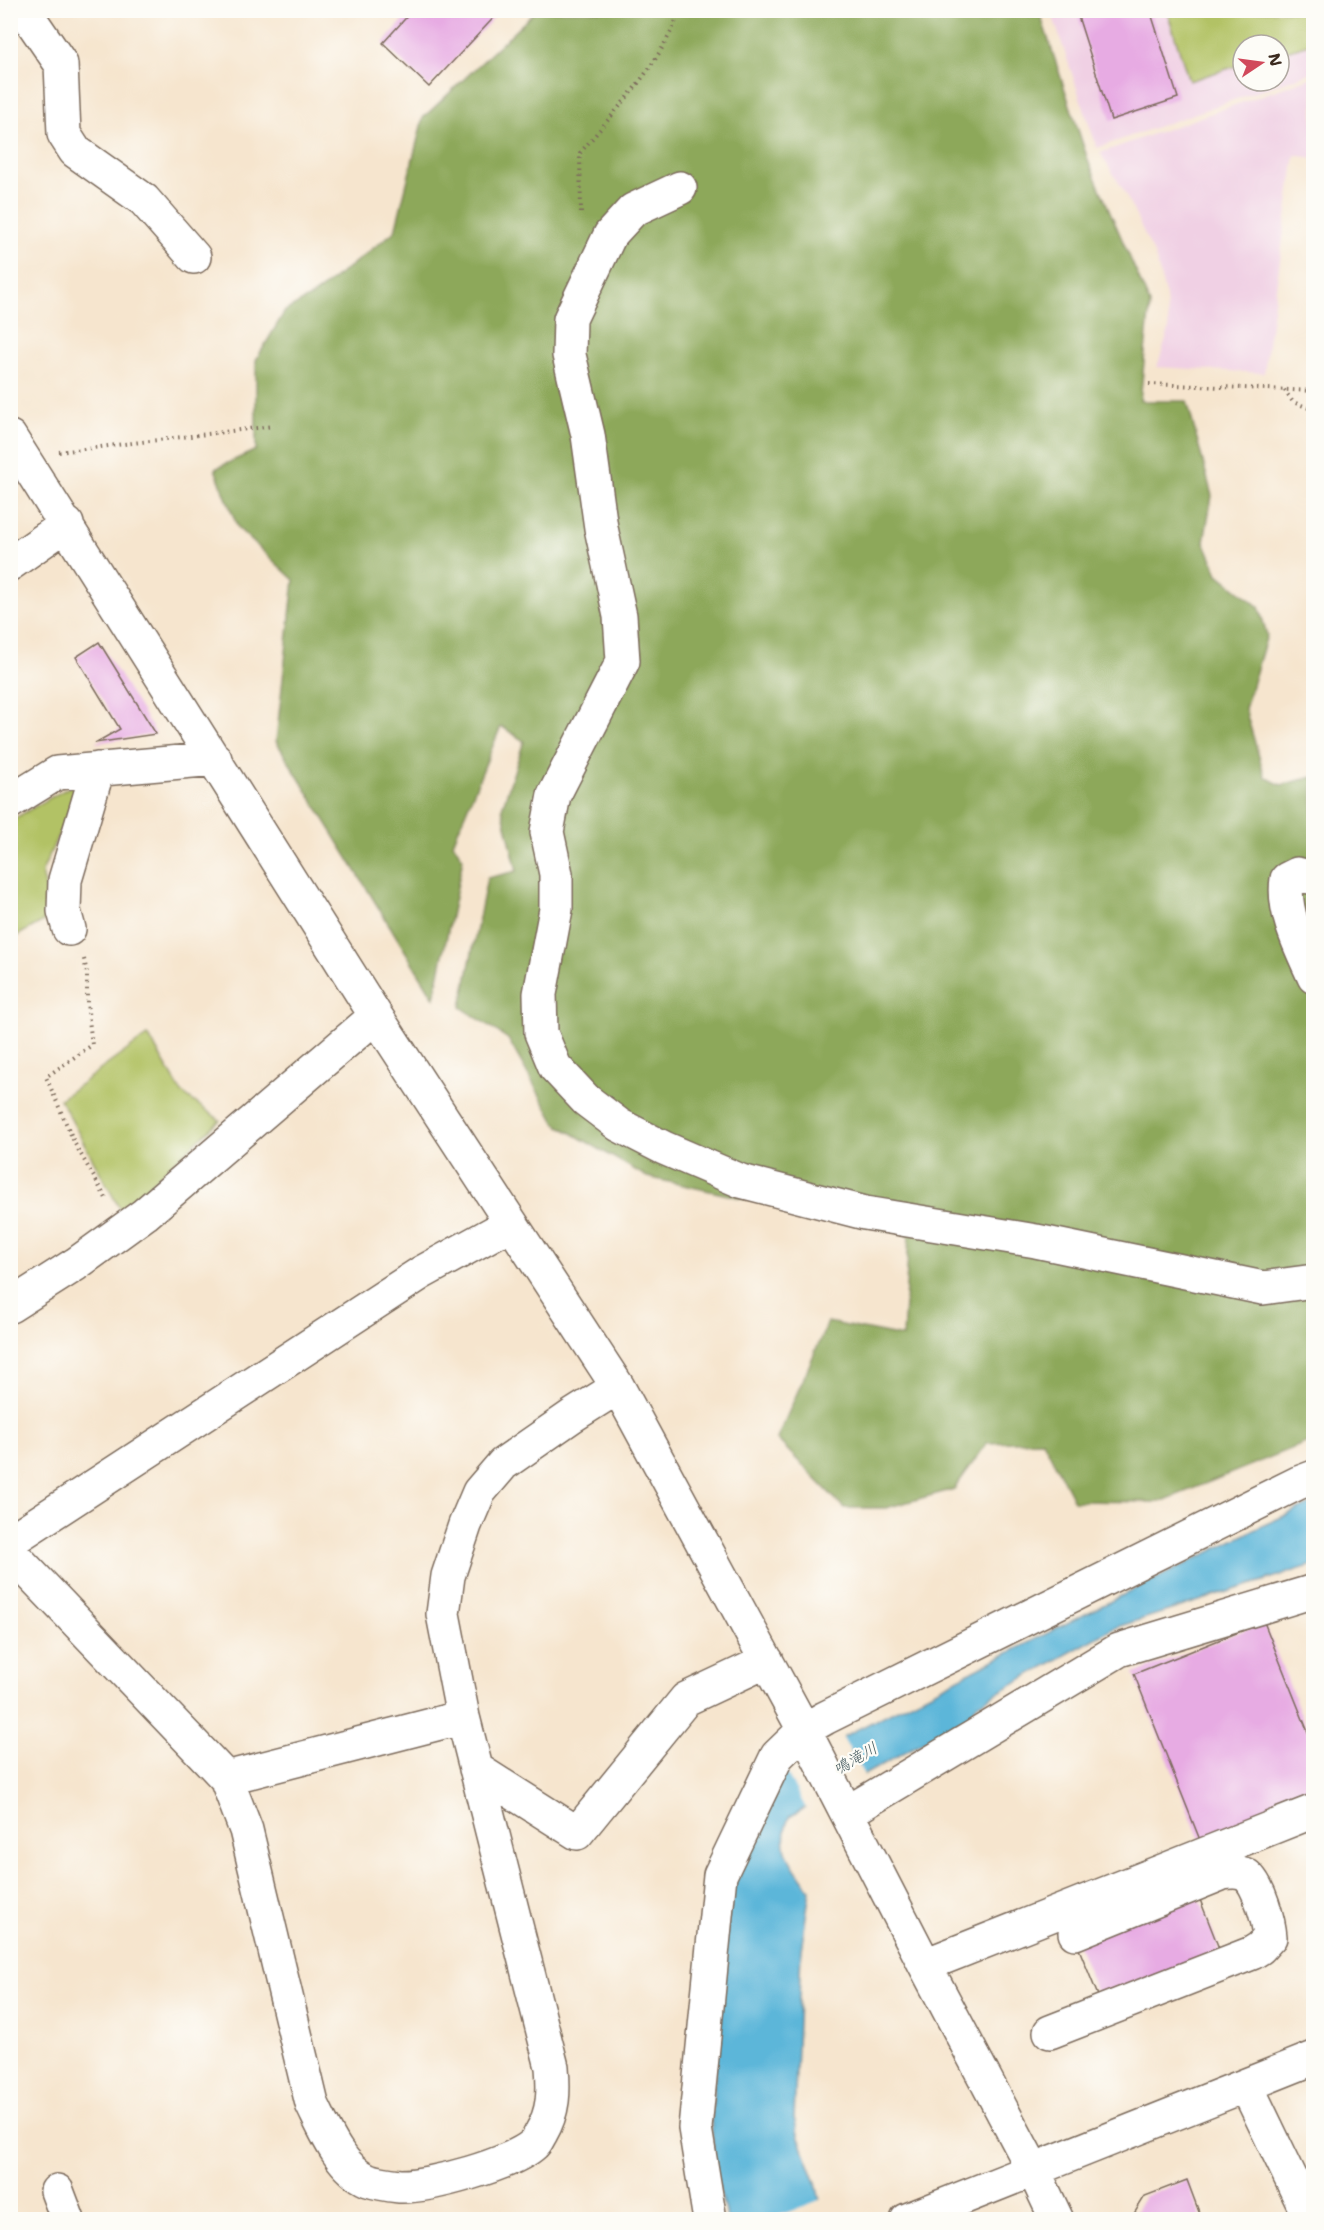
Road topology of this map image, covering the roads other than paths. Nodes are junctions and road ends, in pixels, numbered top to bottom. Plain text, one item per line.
1 (24, 10) edge
2 (680, 188) dead end
3 (194, 257) dead end
4 (17, 446) edge
5 (68, 524) junction
6 (10, 564) edge
7 (215, 759) junction
8 (98, 769) junction
9 (10, 802) edge
10 (1314, 878) edge
11 (69, 929) road end
12 (1314, 977) edge
13 (376, 1016) junction
14 (510, 1224) junction
15 (1314, 1281) edge
16 (10, 1306) edge
17 (618, 1388) junction
18 (1314, 1477) edge
19 (10, 1541) edge
20 (10, 1552) edge
21 (1314, 1591) edge
22 (767, 1661) junction
23 (463, 1717) junction
24 (808, 1738) junction
25 (476, 1769) junction
26 (226, 1778) junction
27 (843, 1806) junction
28 (1314, 1811) edge
29 (1075, 1933) dead end
30 (925, 1965) junction
31 (1050, 2032) dead end
32 (1314, 2058) edge
33 (1246, 2085) junction
34 (1033, 2169) junction
35 (710, 2220) edge
36 (907, 2220) edge
37 (1057, 2220) edge
38 (1311, 2220) edge

1 - 3 street
2 - 15 street
4 - 5 street
5 - 6 street
5 - 7 street
7 - 8 street
7 - 13 street
8 - 9 street
8 - 11 street
10 - 12 street
13 - 14 street
13 - 16 street
14 - 17 street
14 - 19 street
17 - 22 street
17 - 23 street
18 - 24 street
20 - 26 street
21 - 27 street
22 - 24 street
22 - 25 street
23 - 25 street
23 - 26 street
24 - 27 street
24 - 35 street
25 - 26 street
27 - 30 street
28 - 30 street
29 - 31 street
30 - 34 street
32 - 33 street
33 - 34 street
33 - 38 street
34 - 36 street
34 - 37 street

